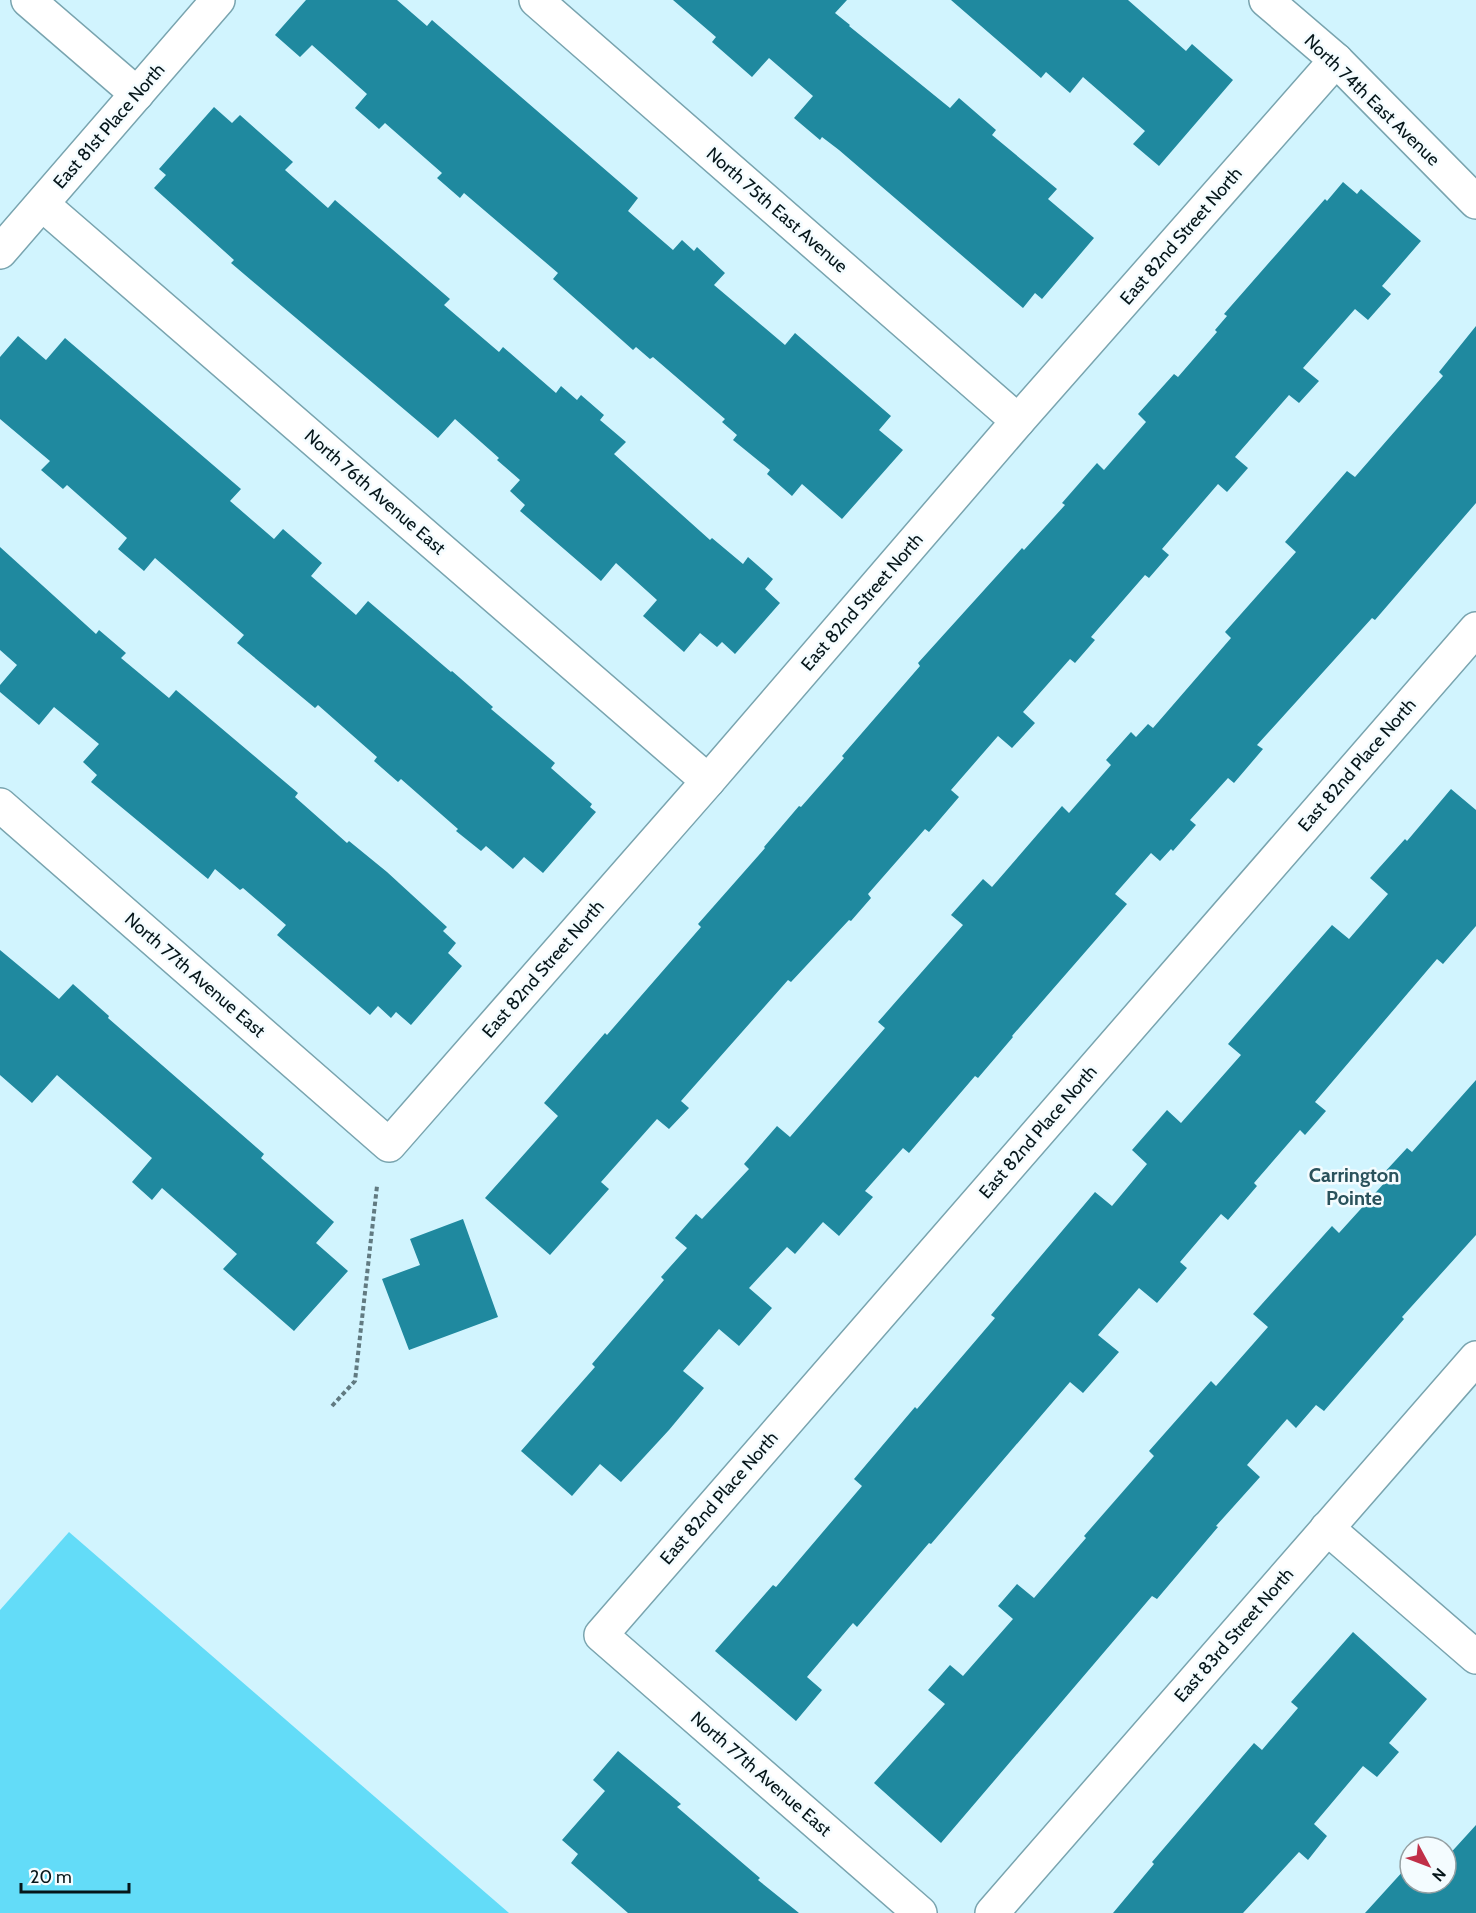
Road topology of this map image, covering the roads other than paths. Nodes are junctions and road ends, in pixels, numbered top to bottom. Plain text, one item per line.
1 (28, 0) edge
2 (218, 0) edge
3 (536, 0) edge
4 (1266, 0) edge
5 (1336, 60) junction
6 (137, 94) junction
7 (1476, 202) edge
8 (42, 204) junction
9 (0, 252) edge
10 (1018, 421) junction
11 (1476, 629) edge
12 (708, 781) junction
13 (0, 805) edge
14 (390, 1145) joint
15 (1476, 1358) edge
16 (1327, 1528) junction
17 (601, 1635) joint
18 (1476, 1657) edge
19 (920, 1913) edge
20 (992, 1913) edge

1 - 6 street
2 - 6 street, East 81st Place North
3 - 10 street, North 75th East Avenue
4 - 5 street, North 74th East Avenue
5 - 7 street, North 74th East Avenue
5 - 10 street, East 82nd Street North
6 - 8 street, East 81st Place North
8 - 9 street, East 81st Place North
8 - 12 street, North 76th Avenue East
10 - 12 street, East 82nd Street North
11 - 17 street, East 82nd Place North
12 - 14 street, East 82nd Street North
13 - 14 street, North 77th Avenue East
15 - 16 street, East 83rd Street North
16 - 18 street
16 - 20 street, East 83rd Street North
17 - 19 street, North 77th Avenue East

